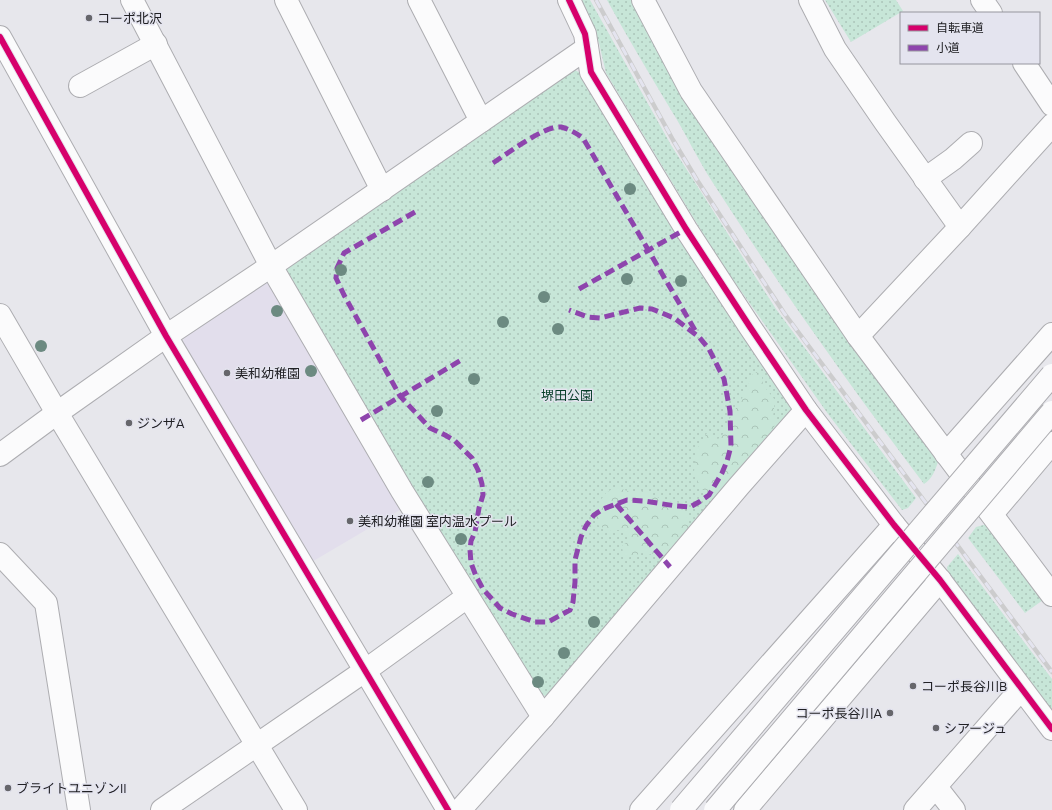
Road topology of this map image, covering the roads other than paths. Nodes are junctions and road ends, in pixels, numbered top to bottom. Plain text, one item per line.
1 (132, 0) edge
2 (286, 0) edge
3 (419, 0) edge
4 (568, 0) edge
5 (643, 0) edge
6 (810, 0) edge
7 (982, 0) edge
8 (990, 12) edge
9 (0, 37) edge
10 (156, 44) junction
11 (587, 48) junction
12 (1025, 64) edge
13 (80, 86) dead end
14 (1052, 105) edge
15 (481, 120) junction
16 (1052, 125) edge
17 (971, 142) dead end
18 (925, 179) junction
19 (382, 190) junction
20 (960, 227) junction
21 (271, 266) junction
22 (0, 314) edge
23 (1052, 334) edge
24 (166, 336) junction
25 (858, 336) junction
26 (1052, 375) edge
27 (806, 410) junction
28 (57, 412) junction
29 (1052, 412) edge
30 (1052, 443) edge
31 (946, 454) junction
32 (0, 455) edge
33 (992, 514) junction
34 (894, 525) junction
35 (0, 554) edge
36 (940, 580) junction
37 (1052, 595) edge
38 (467, 597) junction
39 (366, 670) junction
40 (1021, 689) junction
41 (543, 717) junction
42 (1052, 729) edge
43 (257, 746) junction
44 (936, 787) junction
45 (79, 810) edge
46 (162, 810) edge
47 (296, 810) edge
48 (448, 810) edge
49 (460, 810) edge
50 (641, 810) edge
51 (681, 810) edge
52 (715, 810) edge
53 (745, 810) edge
54 (915, 810) edge
55 (954, 810) edge

1 - 10 street
2 - 19 street
3 - 15 street
4 - 11 street
5 - 25 street
6 - 18 street
7 - 8 street
9 - 24 street
10 - 13 street
10 - 21 street
11 - 15 street
11 - 27 street
12 - 14 street
15 - 19 street
16 - 20 street
17 - 18 street
18 - 20 street
19 - 21 street
20 - 25 street
21 - 24 street
21 - 38 street
22 - 28 street
23 - 31 street
24 - 28 street
24 - 39 street
25 - 31 street
26 - 51 street, bridge
27 - 34 street
27 - 41 street
28 - 32 street
28 - 43 street
29 - 52 street, bridge
30 - 33 street
31 - 33 street
33 - 37 street
34 - 36 street
34 - 50 street
35 - 45 street
36 - 40 street
36 - 53 street
38 - 39 street
38 - 41 street
39 - 43 street
39 - 48 street
40 - 42 street
40 - 44 street
41 - 49 street
43 - 46 street
43 - 47 street
44 - 54 street
44 - 55 street

